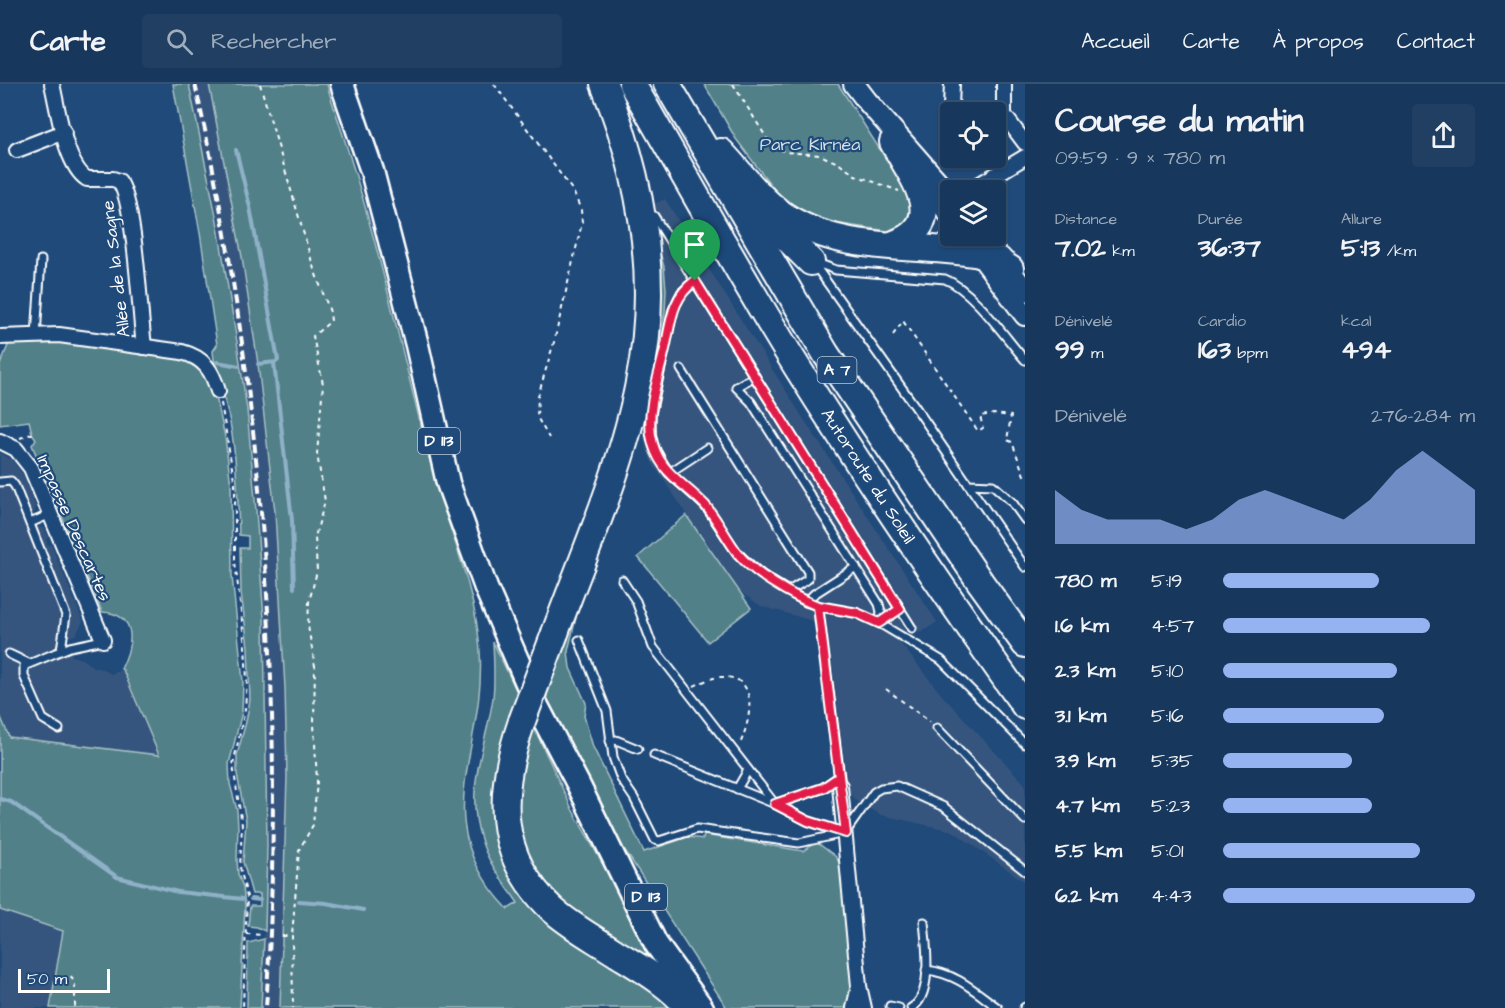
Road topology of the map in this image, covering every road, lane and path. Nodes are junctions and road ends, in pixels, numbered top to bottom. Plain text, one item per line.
1 (52, 84) edge
2 (260, 84) edge
3 (342, 84) edge
4 (495, 84) edge
5 (604, 84) edge
6 (632, 84) edge
7 (668, 84) edge
8 (733, 84) edge
9 (854, 84) edge
10 (952, 84) edge
11 (1004, 84) edge
12 (867, 101) junction
13 (951, 102) edge
14 (1002, 102) edge
15 (1006, 122) edge
16 (64, 132) junction
17 (893, 142) junction
18 (1025, 143) edge
19 (17, 150) dead end
20 (721, 152) junction
21 (1025, 158) edge
22 (987, 180) edge
23 (940, 184) edge
24 (902, 192) dead end
25 (940, 202) edge
26 (654, 216) dead end
27 (940, 243) edge
28 (892, 245) junction
29 (979, 246) edge
30 (981, 246) edge
31 (41, 260) dead end
32 (812, 262) junction
33 (1010, 269) joint
34 (695, 281) junction
35 (1025, 291) edge
36 (1025, 315) edge
37 (893, 335) dead end
38 (36, 336) junction
39 (0, 338) edge
40 (144, 347) junction
41 (1025, 360) edge
42 (681, 369) dead end
43 (755, 376) junction
44 (218, 391) joint
45 (549, 438) dead end
46 (0, 441) edge
47 (707, 448) dead end
48 (669, 473) junction
49 (1025, 478) edge
50 (0, 482) edge
51 (968, 484) junction
52 (51, 514) junction
53 (1025, 519) edge
54 (30, 523) junction
55 (856, 567) junction
56 (1025, 567) edge
57 (622, 580) dead end
58 (789, 591) junction
59 (806, 602) junction
60 (818, 606) junction
61 (900, 609) junction
62 (879, 623) junction
63 (912, 628) dead end
64 (567, 637) junction
65 (103, 640) joint
66 (1025, 644) edge
67 (61, 650) junction
68 (9, 654) dead end
69 (28, 663) junction
70 (685, 689) junction
71 (886, 689) dead end
72 (1025, 706) edge
73 (937, 728) joint
74 (59, 729) dead end
75 (610, 741) junction
76 (1025, 744) edge
77 (638, 749) dead end
78 (736, 754) junction
79 (654, 755) dead end
80 (748, 770) junction
81 (840, 781) junction
82 (578, 784) junction
83 (737, 789) junction
84 (775, 804) junction
85 (1025, 820) edge
86 (846, 833) junction
87 (1025, 871) edge
88 (924, 922) dead end
89 (246, 934) junction
90 (264, 935) dead end
91 (282, 936) dead end
92 (292, 936) junction
93 (926, 970) junction
94 (71, 976) dead end
95 (859, 986) junction
96 (890, 1006) dead end
97 (75, 1008) edge
98 (243, 1008) edge
99 (293, 1008) edge
100 (689, 1008) edge
101 (702, 1008) edge
102 (719, 1008) edge
103 (854, 1008) edge
104 (864, 1008) edge
105 (899, 1008) edge
106 (911, 1008) edge
107 (998, 1008) edge

1 - 16 street, Allée de la Sagne
2 - 92 path
3 - 82 main road, D 113
4 - 45 path
5 - 64 highway
6 - 72 highway, Autoroute du Soleil / A 7
7 - 20 highway
7 - 66 highway, Autoroute du Soleil / A 7
8 - 24 path
9 - 12 street
10 - 13 street
11 - 14 street
12 - 17 street
12 - 23 street
15 - 18 street
16 - 19 street
16 - 40 street, Allée de la Sagne
17 - 25 street
17 - 28 highway
20 - 28 highway
20 - 32 highway
21 - 22 street
26 - 34 lane
27 - 28 highway
29 - 36 street
30 - 33 highway
31 - 38 lane
32 - 41 lane
32 - 51 lane
33 - 35 street
34 - 43 lane
34 - 48 lane
37 - 49 path
38 - 39 street
38 - 40 street
40 - 44 street
42 - 58 lane
43 - 55 lane
43 - 61 lane
44 - 89 path
46 - 52 street, Impasse Descartes
47 - 48 lane
48 - 58 lane
50 - 54 lane
51 - 53 lane
51 - 56 lane
52 - 54 lane
52 - 65 street, Impasse Descartes
54 - 67 lane
55 - 59 lane
55 - 62 lane
57 - 70 lane
58 - 59 lane
59 - 60 lane
60 - 62 lane
60 - 81 lane
61 - 62 lane
61 - 63 lane
62 - 76 lane
64 - 75 lane
64 - 100 highway, bridge
65 - 67 lane
67 - 69 lane
68 - 69 lane
69 - 74 lane
70 - 78 lane
70 - 78 path
71 - 73 path
73 - 85 lane
75 - 77 lane
75 - 86 lane
78 - 80 lane
79 - 83 lane
80 - 83 lane
80 - 84 lane
81 - 84 lane
81 - 86 street
82 - 101 main road, D 113
82 - 102 main road, D 113
83 - 84 lane
84 - 86 lane
86 - 87 lane
86 - 95 street
88 - 93 lane
89 - 90 path
89 - 98 path
91 - 92 path
92 - 99 path
93 - 106 lane
93 - 107 lane
94 - 97 path
95 - 103 street
95 - 104 street
96 - 105 lane

